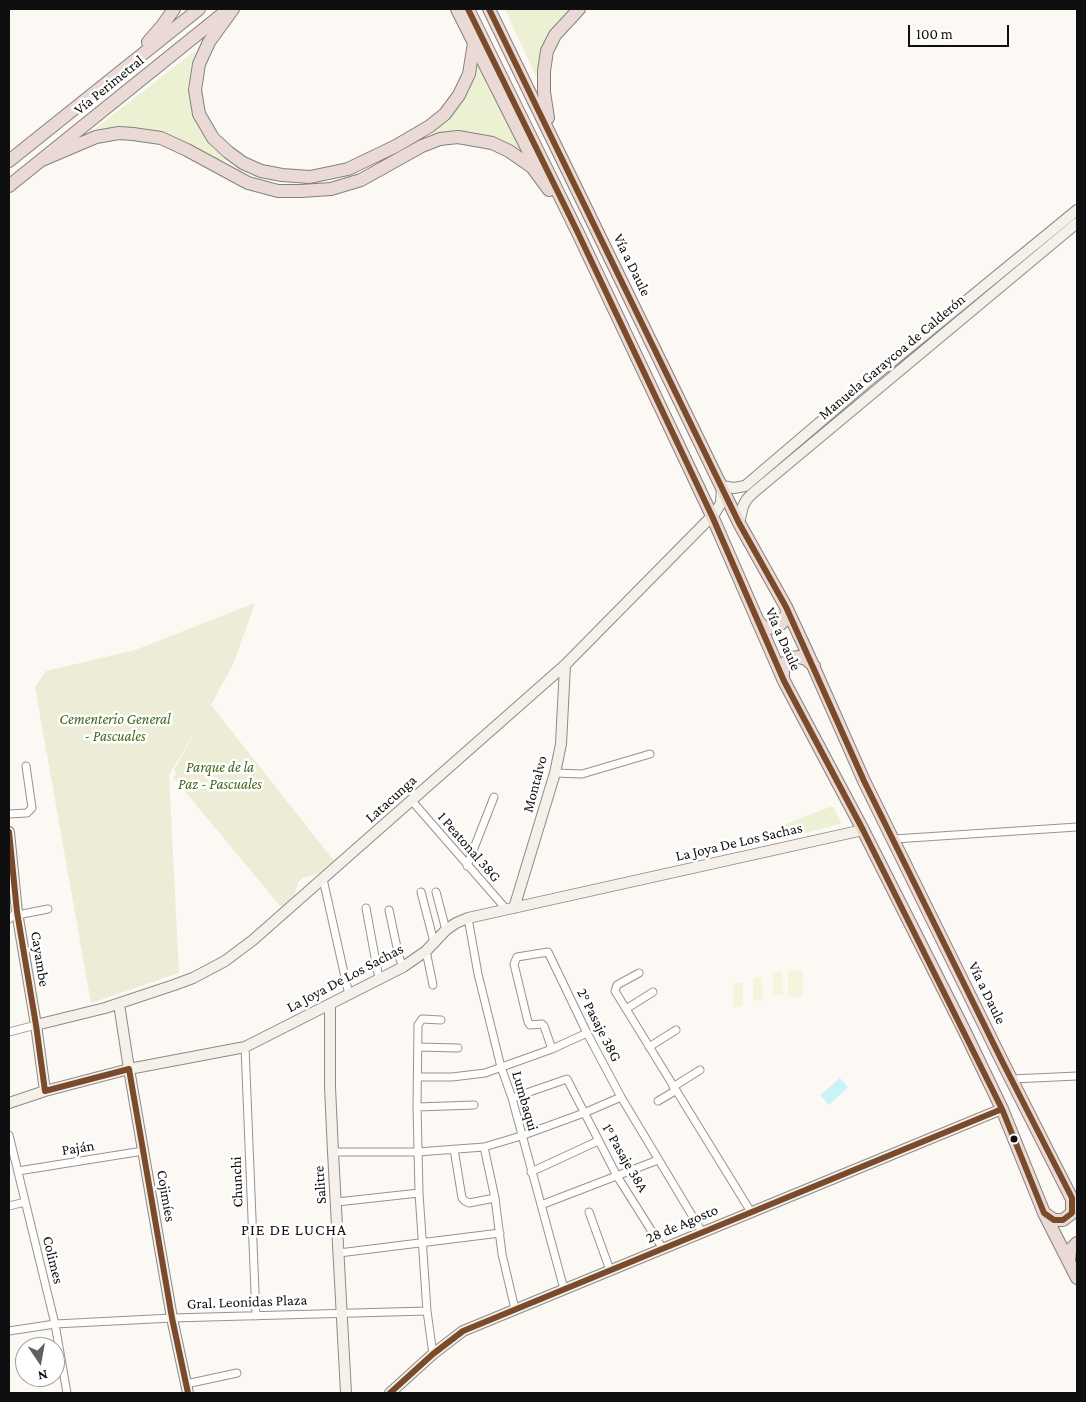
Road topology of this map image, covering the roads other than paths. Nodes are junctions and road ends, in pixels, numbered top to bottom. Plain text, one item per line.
1 (174, 9) edge
2 (198, 9) edge
3 (229, 9) edge
4 (233, 9) edge
5 (457, 9) edge
6 (468, 9) edge
7 (489, 9) edge
8 (496, 9) edge
9 (579, 9) edge
10 (474, 43) junction
11 (492, 58) junction
12 (519, 68) junction
13 (123, 71) junction
14 (557, 146) junction
15 (42, 160) junction
16 (9, 161) edge
17 (541, 178) junction
18 (9, 186) edge
19 (1077, 210) edge
20 (1077, 223) edge
21 (578, 233) junction
22 (867, 382) junction
23 (875, 391) junction
24 (722, 486) junction
25 (712, 516) junction
26 (739, 523) junction
27 (786, 607) junction
28 (756, 620) junction
29 (565, 665) junction
30 (816, 670) junction
31 (784, 681) junction
32 (650, 754) dead end
33 (26, 766) dead end
34 (556, 773) junction
35 (494, 797) dead end
36 (412, 801) junction
37 (9, 814) edge
38 (1077, 827) edge
39 (862, 830) junction
40 (9, 832) edge
41 (894, 839) junction
42 (467, 866) junction
43 (323, 879) junction
44 (421, 892) dead end
45 (436, 892) dead end
46 (366, 908) dead end
47 (48, 909) dead end
48 (510, 909) junction
49 (389, 910) dead end
50 (14, 915) edge
51 (468, 918) junction
52 (446, 930) junction
53 (434, 942) junction
54 (426, 951) junction
55 (403, 967) junction
56 (639, 973) dead end
57 (379, 979) junction
58 (433, 985) dead end
59 (653, 992) dead end
60 (349, 995) junction
61 (119, 1004) junction
62 (330, 1004) junction
63 (626, 1009) junction
64 (441, 1020) dead end
65 (36, 1026) junction
66 (676, 1030) dead end
67 (9, 1032) edge
68 (587, 1032) junction
69 (245, 1047) junction
70 (418, 1047) junction
71 (649, 1047) junction
72 (458, 1048) dead end
73 (552, 1049) junction
74 (501, 1068) junction
75 (129, 1070) junction
76 (700, 1070) dead end
77 (1077, 1076) edge
78 (418, 1077) junction
79 (1012, 1079) junction
80 (674, 1089) junction
81 (44, 1091) junction
82 (621, 1097) junction
83 (512, 1098) junction
84 (658, 1101) dead end
85 (9, 1103) edge
86 (474, 1104) dead end
87 (417, 1107) junction
88 (1002, 1108) junction
89 (584, 1113) junction
90 (9, 1135) edge
91 (522, 1136) junction
92 (598, 1141) junction
93 (484, 1147) junction
94 (454, 1149) junction
95 (143, 1151) junction
96 (333, 1152) junction
97 (418, 1152) junction
98 (658, 1160) junction
99 (18, 1171) junction
100 (531, 1172) junction
101 (617, 1176) junction
102 (420, 1193) junction
103 (495, 1198) junction
104 (25, 1202) junction
105 (337, 1202) junction
106 (1075, 1204) edge
107 (541, 1205) junction
108 (9, 1206) edge
109 (589, 1212) dead end
110 (751, 1212) junction
111 (1044, 1213) junction
112 (702, 1232) junction
113 (500, 1233) junction
114 (423, 1241) junction
115 (1077, 1243) edge
116 (663, 1249) junction
117 (339, 1253) junction
118 (1068, 1261) junction
119 (610, 1270) junction
120 (1077, 1278) edge
121 (564, 1288) junction
122 (515, 1309) junction
123 (427, 1310) junction
124 (342, 1313) junction
125 (256, 1316) junction
126 (172, 1318) junction
127 (55, 1324) junction
128 (9, 1330) edge
129 (433, 1354) junction
130 (237, 1373) dead end
131 (187, 1389) edge
132 (393, 1392) edge
133 (66, 1393) edge
134 (346, 1393) edge

1 - 13 highway
2 - 13 highway, Vía Perimetral
3 - 15 highway, Vía Perimetral
4 - 10 highway
5 - 10 highway
6 - 11 highway, Vía a Daule
7 - 12 highway, Vía a Daule
8 - 12 highway
9 - 14 highway
10 - 11 highway
10 - 17 highway
11 - 21 highway, Vía a Daule
12 - 14 highway, Vía a Daule
13 - 16 highway, Vía Perimetral
14 - 24 highway, Vía a Daule
15 - 17 highway
15 - 18 highway, Vía Perimetral
17 - 21 highway
19 - 22 street, Manuela Garaycoa de Calderón
20 - 23 street, Manuela Garaycoa de Calderón
21 - 25 highway, Vía a Daule
22 - 23 street
22 - 24 street, Manuela Garaycoa de Calderón
23 - 26 street, Manuela Garaycoa de Calderón
24 - 25 street, Latacunga
24 - 26 highway, Vía a Daule
25 - 28 highway, Vía a Daule
25 - 29 street, Latacunga
26 - 27 highway, Vía a Daule
27 - 28 highway
27 - 30 highway, Vía a Daule
28 - 31 highway, Vía a Daule
29 - 34 street, Montalvo
29 - 36 street, Latacunga
30 - 31 highway
30 - 41 highway, Vía a Daule
31 - 39 highway, Vía a Daule
32 - 34 street
33 - 37 street
34 - 48 street, Montalvo
35 - 42 street
36 - 42 street, 1 Peatonal 38G
36 - 43 street, Latacunga
38 - 41 street
39 - 48 street, La Joya De Los Sachas
39 - 88 highway, Vía a Daule
40 - 50 street, Cayambe
41 - 79 highway, Vía a Daule
42 - 48 street, 1 Peatonal 38G
43 - 60 street
43 - 61 street, Latacunga
44 - 53 street
45 - 52 street
46 - 57 street
47 - 50 street
48 - 51 street, La Joya De Los Sachas
49 - 55 street
50 - 65 street, Cayambe
51 - 52 street, La Joya De Los Sachas
51 - 74 street, Lumbaqui
52 - 53 street, La Joya De Los Sachas
53 - 54 street, La Joya De Los Sachas
54 - 55 street, La Joya De Los Sachas
54 - 58 street
55 - 57 street, La Joya De Los Sachas
56 - 63 street
57 - 60 street, La Joya De Los Sachas
59 - 63 street
60 - 62 street, La Joya De Los Sachas
61 - 65 street, Latacunga
61 - 75 street, Cojimíes
62 - 69 street, La Joya De Los Sachas
62 - 96 street, Salitre
63 - 71 street
64 - 70 street
65 - 67 street, Latacunga
65 - 81 street, Cayambe
66 - 71 street
68 - 73 street
68 - 73 street, 2° Pasaje 38G
68 - 82 street, 2° Pasaje 38G
69 - 75 street, La Joya De Los Sachas
69 - 125 street, Chunchi
70 - 72 street
70 - 78 street
71 - 80 street
73 - 74 street
74 - 78 street
74 - 83 street, Lumbaqui
75 - 81 street, La Joya De Los Sachas
75 - 95 street, Cojimíes
76 - 80 street
77 - 79 street
78 - 87 street
79 - 106 highway, Vía a Daule
80 - 84 street
80 - 110 street
81 - 85 street, La Joya De Los Sachas
82 - 89 street
82 - 98 street, 2° Pasaje 38G
83 - 89 street, 1° Pasaje 38A
83 - 91 street, Lumbaqui
86 - 87 street
87 - 97 street
88 - 110 street, 28 de Agosto
88 - 111 highway, Vía a Daule
89 - 91 street
89 - 92 street, 1° Pasaje 38A
90 - 99 street, Colimes
91 - 93 street
91 - 100 street, Lumbaqui
92 - 100 street
92 - 101 street, 1° Pasaje 38A
93 - 94 street
93 - 103 street
94 - 97 street
94 - 103 street
95 - 99 street, Paján
95 - 126 street, Cojimíes
96 - 97 street
96 - 105 street, Salitre
97 - 102 street
98 - 101 street
98 - 112 street, 2° Pasaje 38G
99 - 104 street, Colimes
100 - 107 street, Lumbaqui
101 - 107 street
101 - 116 street, 1° Pasaje 38A
102 - 105 street
102 - 114 street
103 - 113 street
104 - 108 street
104 - 127 street, Colimes
105 - 117 street, Salitre
106 - 111 highway
107 - 121 street, Lumbaqui
109 - 119 street
110 - 112 street, 28 de Agosto
111 - 118 highway, Vía a Daule
112 - 116 street, 28 de Agosto
113 - 114 street
113 - 122 street
114 - 117 street
114 - 123 street
115 - 118 highway
116 - 119 street, 28 de Agosto
117 - 124 street, Salitre
118 - 120 highway, Vía a Daule
119 - 121 street, 28 de Agosto
121 - 122 street, 28 de Agosto
122 - 129 street, 28 de Agosto
123 - 124 street, Gral. Leonidas Plaza
123 - 129 street
124 - 125 street, Gral. Leonidas Plaza
124 - 134 street, Salitre
125 - 126 street, Gral. Leonidas Plaza
126 - 127 street, Gral. Leonidas Plaza
126 - 131 street, Cojimíes
127 - 128 street, Gral. Leonidas Plaza
127 - 133 street, Colimes
129 - 132 street, 28 de Agosto
130 - 131 street

